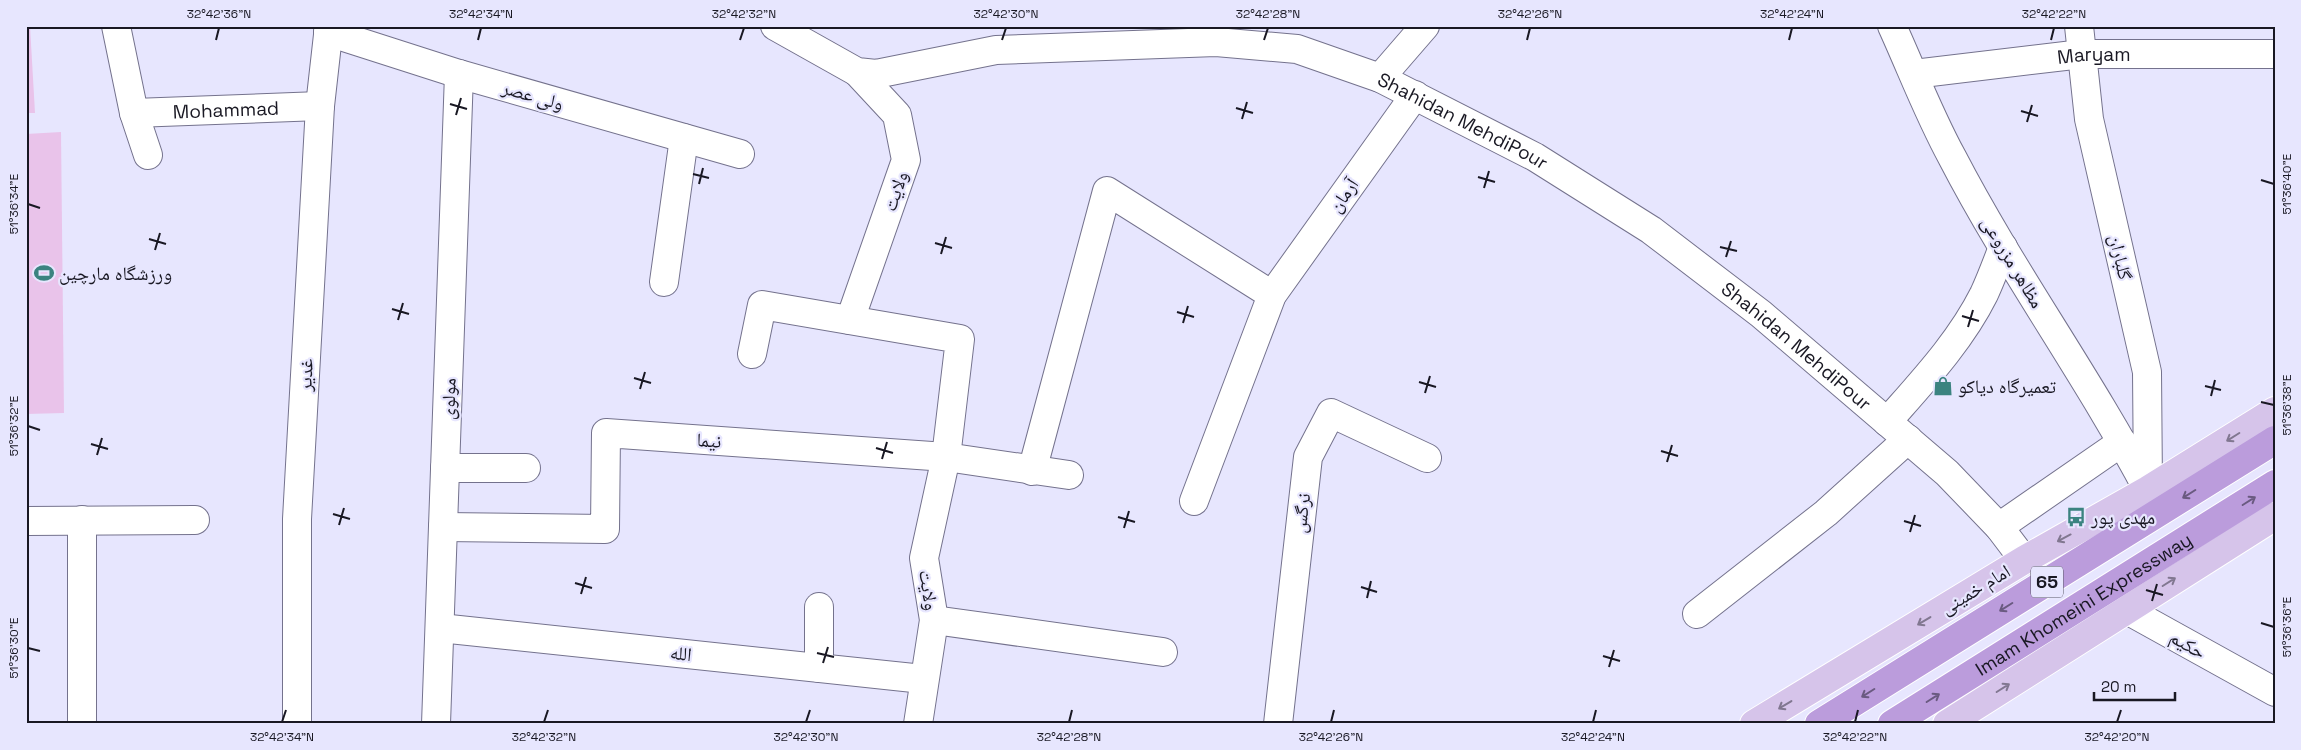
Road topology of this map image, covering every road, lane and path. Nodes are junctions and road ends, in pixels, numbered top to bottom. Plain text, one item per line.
1 (116, 26) edge
2 (775, 26) edge
3 (1283, 26) edge
4 (1425, 26) edge
5 (1892, 26) edge
6 (2079, 26) edge
7 (328, 29) edge
8 (997, 38) edge
9 (1297, 49) junction
10 (2082, 54) junction
11 (2275, 54) edge
12 (857, 72) junction
13 (459, 74) junction
14 (1914, 74) junction
15 (1380, 78) junction
16 (1415, 95) junction
17 (320, 106) junction
18 (134, 114) junction
19 (684, 138) junction
20 (740, 154) dead end
21 (148, 156) dead end
22 (2003, 247) junction
23 (664, 282) dead end
24 (1272, 295) junction
25 (850, 320) junction
26 (752, 354) dead end
27 (2275, 411) edge
28 (1886, 422) junction
29 (1908, 439) junction
30 (2275, 440) edge
31 (2122, 442) junction
32 (946, 457) junction
33 (1427, 458) dead end
34 (446, 468) junction
35 (526, 468) dead end
36 (1032, 471) junction
37 (1069, 475) dead end
38 (2275, 484) edge
39 (2148, 490) junction
40 (1194, 501) dead end
41 (2275, 516) edge
42 (26, 520) edge
43 (82, 520) junction
44 (196, 520) dead end
45 (443, 526) junction
46 (1998, 526) junction
47 (2024, 560) junction
48 (819, 607) dead end
49 (2127, 610) junction
50 (1697, 614) dead end
51 (934, 620) junction
52 (440, 628) junction
53 (1163, 652) dead end
54 (819, 668) junction
55 (923, 679) junction
56 (2275, 692) edge
57 (82, 724) edge
58 (298, 724) edge
59 (436, 724) edge
60 (918, 724) edge
61 (1278, 724) edge
62 (1754, 724) edge
63 (1819, 724) edge
64 (1892, 724) edge
65 (1947, 724) edge

1 - 18 street
2 - 12 street, Shahidan MehdiPour
3 - 9 street
4 - 15 street
5 - 14 street, مظاهر مزروعی
6 - 10 street, گلباران
7 - 13 street, ولی عصر
7 - 17 street, غدیر
8 - 9 street, Shahidan MehdiPour
8 - 12 street, Shahidan MehdiPour
9 - 15 street, Shahidan MehdiPour
10 - 11 street, Maryam
10 - 14 street, Maryam
10 - 39 street, گلباران
12 - 25 street, ولایت
13 - 19 street, ولی عصر
13 - 34 street, مولوی
14 - 22 street, مظاهر مزروعی
15 - 16 street, Shahidan MehdiPour
16 - 24 street, آرمان
16 - 28 street, Shahidan MehdiPour
17 - 18 street, Mohammad
17 - 58 street, غدیر
18 - 21 street
19 - 20 street, ولی عصر
19 - 23 street
22 - 28 street
22 - 31 street, مظاهر مزروعی
24 - 36 street
24 - 40 street, آرمان
25 - 26 street
25 - 32 street, ولایت
27 -> 39 main road, امام خمینی
28 - 29 street, Shahidan MehdiPour
29 - 46 street, Shahidan MehdiPour
29 - 50 street
30 -> 63 highway, Imam Khomeini Expressway / 65
31 - 39 street, مظاهر مزروعی
31 - 46 street
32 - 36 street, نیما
32 - 45 street, نیما
32 - 51 street, ولایت
33 - 61 street, نرگس
34 - 35 street
34 - 45 street, مولوی
36 - 37 street, نیما
64 -> 38 highway, Imam Khomeini Expressway / 65
39 -> 47 main road, امام خمینی
49 -> 41 main road
42 - 43 street
43 - 44 street
43 - 57 street
45 - 52 street, مولوی
46 - 47 street, Shahidan MehdiPour
47 -> 62 main road, امام خمینی
48 - 54 street
49 - 56 street, حکیم
65 -> 49 main road
51 - 53 street
51 - 55 street, ولایت
52 - 54 street, الله
52 - 59 street, مولوی
54 - 55 street, الله
55 - 60 street, ولایت

